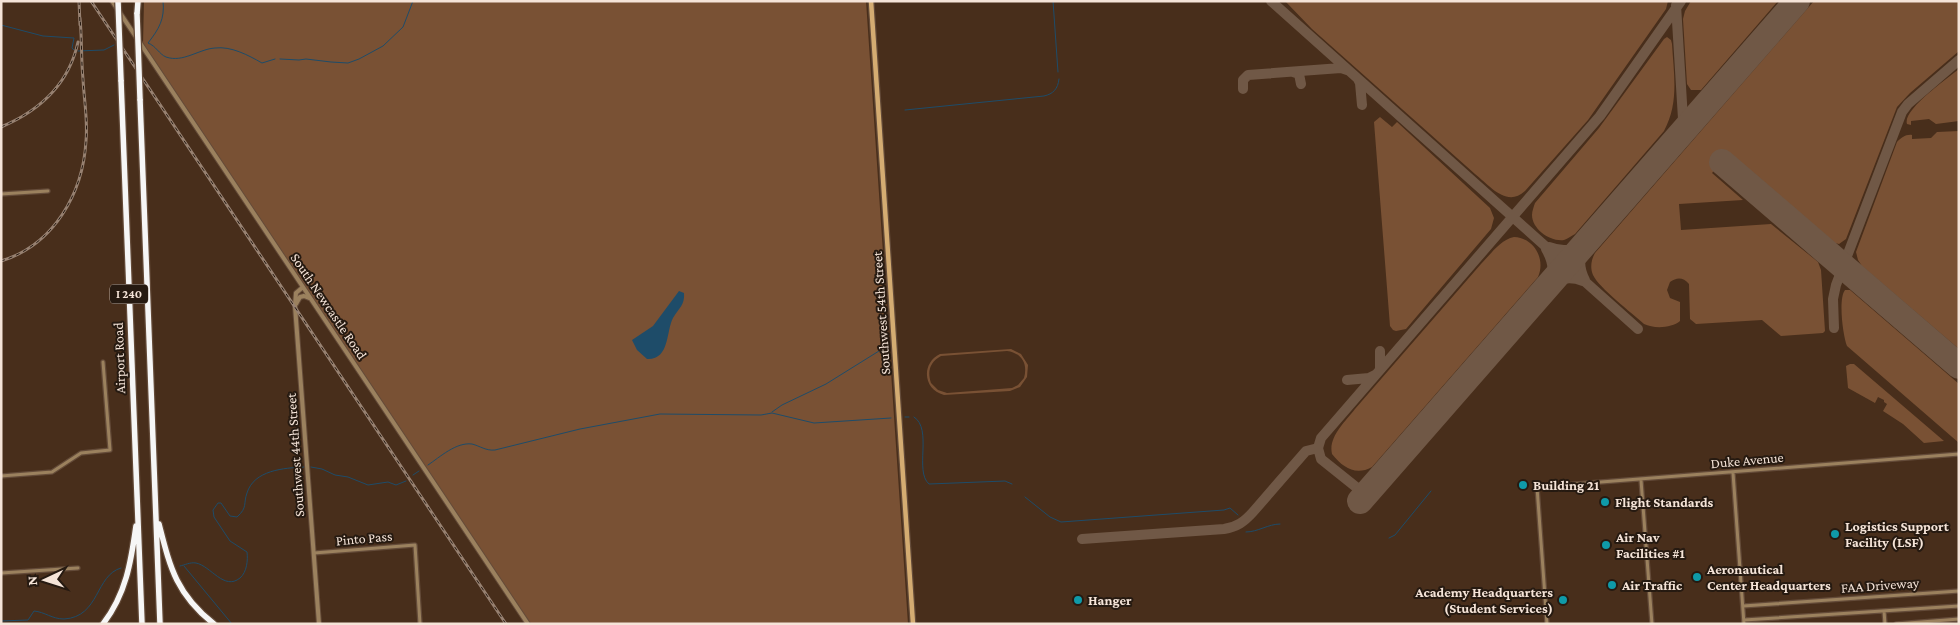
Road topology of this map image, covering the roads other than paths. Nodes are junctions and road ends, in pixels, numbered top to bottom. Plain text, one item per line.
1 (112, 1) edge
2 (118, 1) edge
3 (137, 1) edge
4 (871, 1) edge
5 (48, 191) dead end
6 (1, 194) edge
7 (303, 287) junction
8 (310, 298) junction
9 (296, 306) junction
10 (103, 362) dead end
11 (1959, 454) edge
12 (1733, 473) junction
13 (1, 476) edge
14 (1641, 480) junction
15 (138, 508) junction
16 (156, 512) junction
17 (314, 553) junction
18 (78, 568) dead end
19 (1, 574) edge
20 (1959, 591) edge
21 (1743, 606) junction
22 (1959, 606) edge
23 (1884, 611) junction
24 (1959, 619) edge
25 (1744, 622) edge
26 (103, 624) edge
27 (142, 624) edge
28 (160, 624) edge
29 (214, 624) edge
30 (319, 624) edge
31 (420, 624) edge
32 (528, 624) edge
33 (913, 624) edge
34 (1547, 624) edge
35 (1652, 624) edge
36 (1885, 624) edge
37 (1896, 624) edge

1 - 7 street, South Newcastle Road
2 - 15 highway, Airport Road / I 240, bridge
3 - 16 highway, I 240, bridge
4 - 33 main road, Southwest 54th Street
5 - 6 street
7 - 8 street, South Newcastle Road
7 - 9 street, Southwest 44th Street
8 - 9 street
8 - 32 street, South Newcastle Road
9 - 17 street, Southwest 44th Street
10 - 13 street
11 - 12 street, Duke Avenue
12 - 14 street, Duke Avenue
12 - 21 street
14 - 34 street, Duke Avenue
14 - 35 street
15 - 26 highway
15 - 27 highway, Airport Road / I 240
16 - 28 highway, I 240
16 - 29 highway
17 - 30 street, Southwest 44th Street
17 - 31 street, Pinto Pass
18 - 19 street
20 - 21 street, FAA Driveway
21 - 25 street
22 - 23 street
23 - 25 street
23 - 36 street
24 - 37 street

